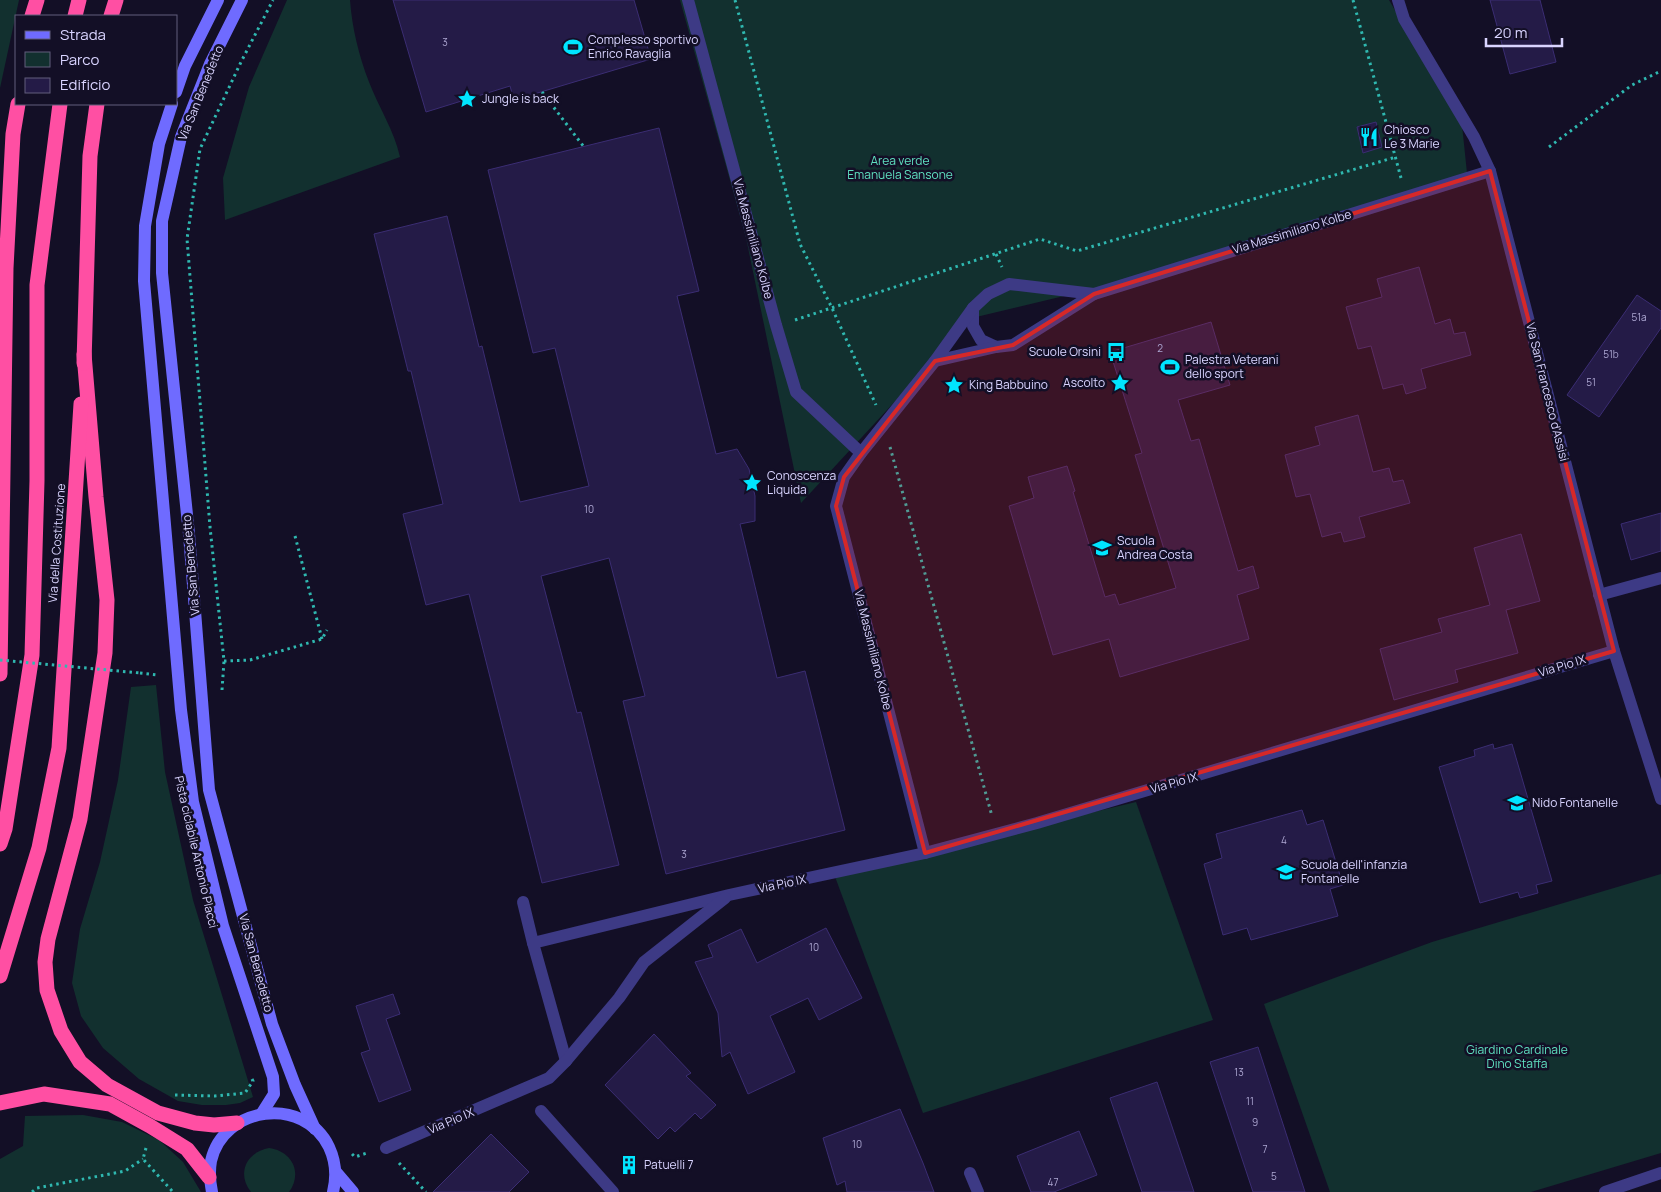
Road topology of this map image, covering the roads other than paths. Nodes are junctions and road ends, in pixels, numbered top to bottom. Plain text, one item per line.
1 (37, 0) edge
2 (79, 0) edge
3 (116, 0) edge
4 (218, 0) edge
5 (242, 0) edge
6 (688, 0) edge
7 (1398, 0) edge
8 (32, 15) edge
9 (75, 15) edge
10 (111, 15) edge
11 (178, 86) edge
12 (18, 105) edge
13 (60, 105) edge
14 (97, 105) edge
15 (172, 105) edge
16 (1490, 171) junction
17 (1094, 294) junction
18 (973, 308) junction
19 (996, 347) junction
20 (84, 354) junction
21 (935, 361) junction
22 (861, 453) junction
23 (1661, 578) edge
24 (1599, 595) junction
25 (1614, 651) junction
26 (0, 674) edge
27 (1657, 770) edge
28 (1661, 799) edge
29 (0, 844) edge
30 (925, 853) junction
31 (729, 895) junction
32 (523, 902) dead end
33 (533, 943) junction
34 (0, 976) edge
35 (566, 1061) junction
36 (0, 1103) edge
37 (542, 1111) dead end
38 (262, 1113) junction
39 (154, 1119) junction
40 (237, 1123) junction
41 (315, 1129) junction
42 (386, 1148) road end
43 (336, 1172) junction
44 (970, 1173) dead end
45 (1661, 1173) edge
46 (211, 1184) edge
47 (333, 1192) edge
48 (353, 1192) edge
49 (613, 1192) edge
50 (978, 1192) edge
51 (1605, 1192) edge

1 - 8 highway
2 - 9 highway
3 - 10 highway
4 - 11 street, Via San Benedetto
5 - 41 street, Via San Benedetto
6 - 22 street, Via Massimiliano Kolbe
7 - 16 street, Via San Francesco d'Assisi
12 - 26 highway
13 - 29 highway, Via della Costituzione
14 - 20 highway, Via della Costituzione
15 - 38 street, Via San Benedetto
16 - 17 street, Via Massimiliano Kolbe
16 - 24 street, Via San Francesco d'Assisi
17 - 18 street, Via Massimiliano Kolbe
17 - 19 street, Via Massimiliano Kolbe
18 - 19 street
18 - 21 street, Via Massimiliano Kolbe
19 - 21 street, Via Massimiliano Kolbe
20 - 34 highway, Via della Costituzione
20 - 39 highway
21 - 22 street, Via Massimiliano Kolbe
22 - 30 street, Via Massimiliano Kolbe
23 - 24 street
24 - 25 street, Via San Francesco d'Assisi
25 - 27 street, Via San Francesco d'Assisi
25 - 30 street, Via Pio IX
27 - 28 street, Via San Francesco d'Assisi
30 - 31 street, Via Pio IX
31 - 33 street, Via Pio IX
31 - 35 street, Via Pio IX
32 - 33 street
33 - 35 street
35 - 42 street, Via Pio IX
36 - 39 highway
37 - 49 street
38 - 40 street, Via San Benedetto
38 - 41 street, Via San Benedetto
39 - 40 highway
39 - 46 highway
40 - 46 street, Via San Benedetto
41 - 43 street, Via San Benedetto
43 - 47 street, Via San Benedetto
43 - 48 street, Via San Benedetto
44 - 50 street
45 - 51 street

